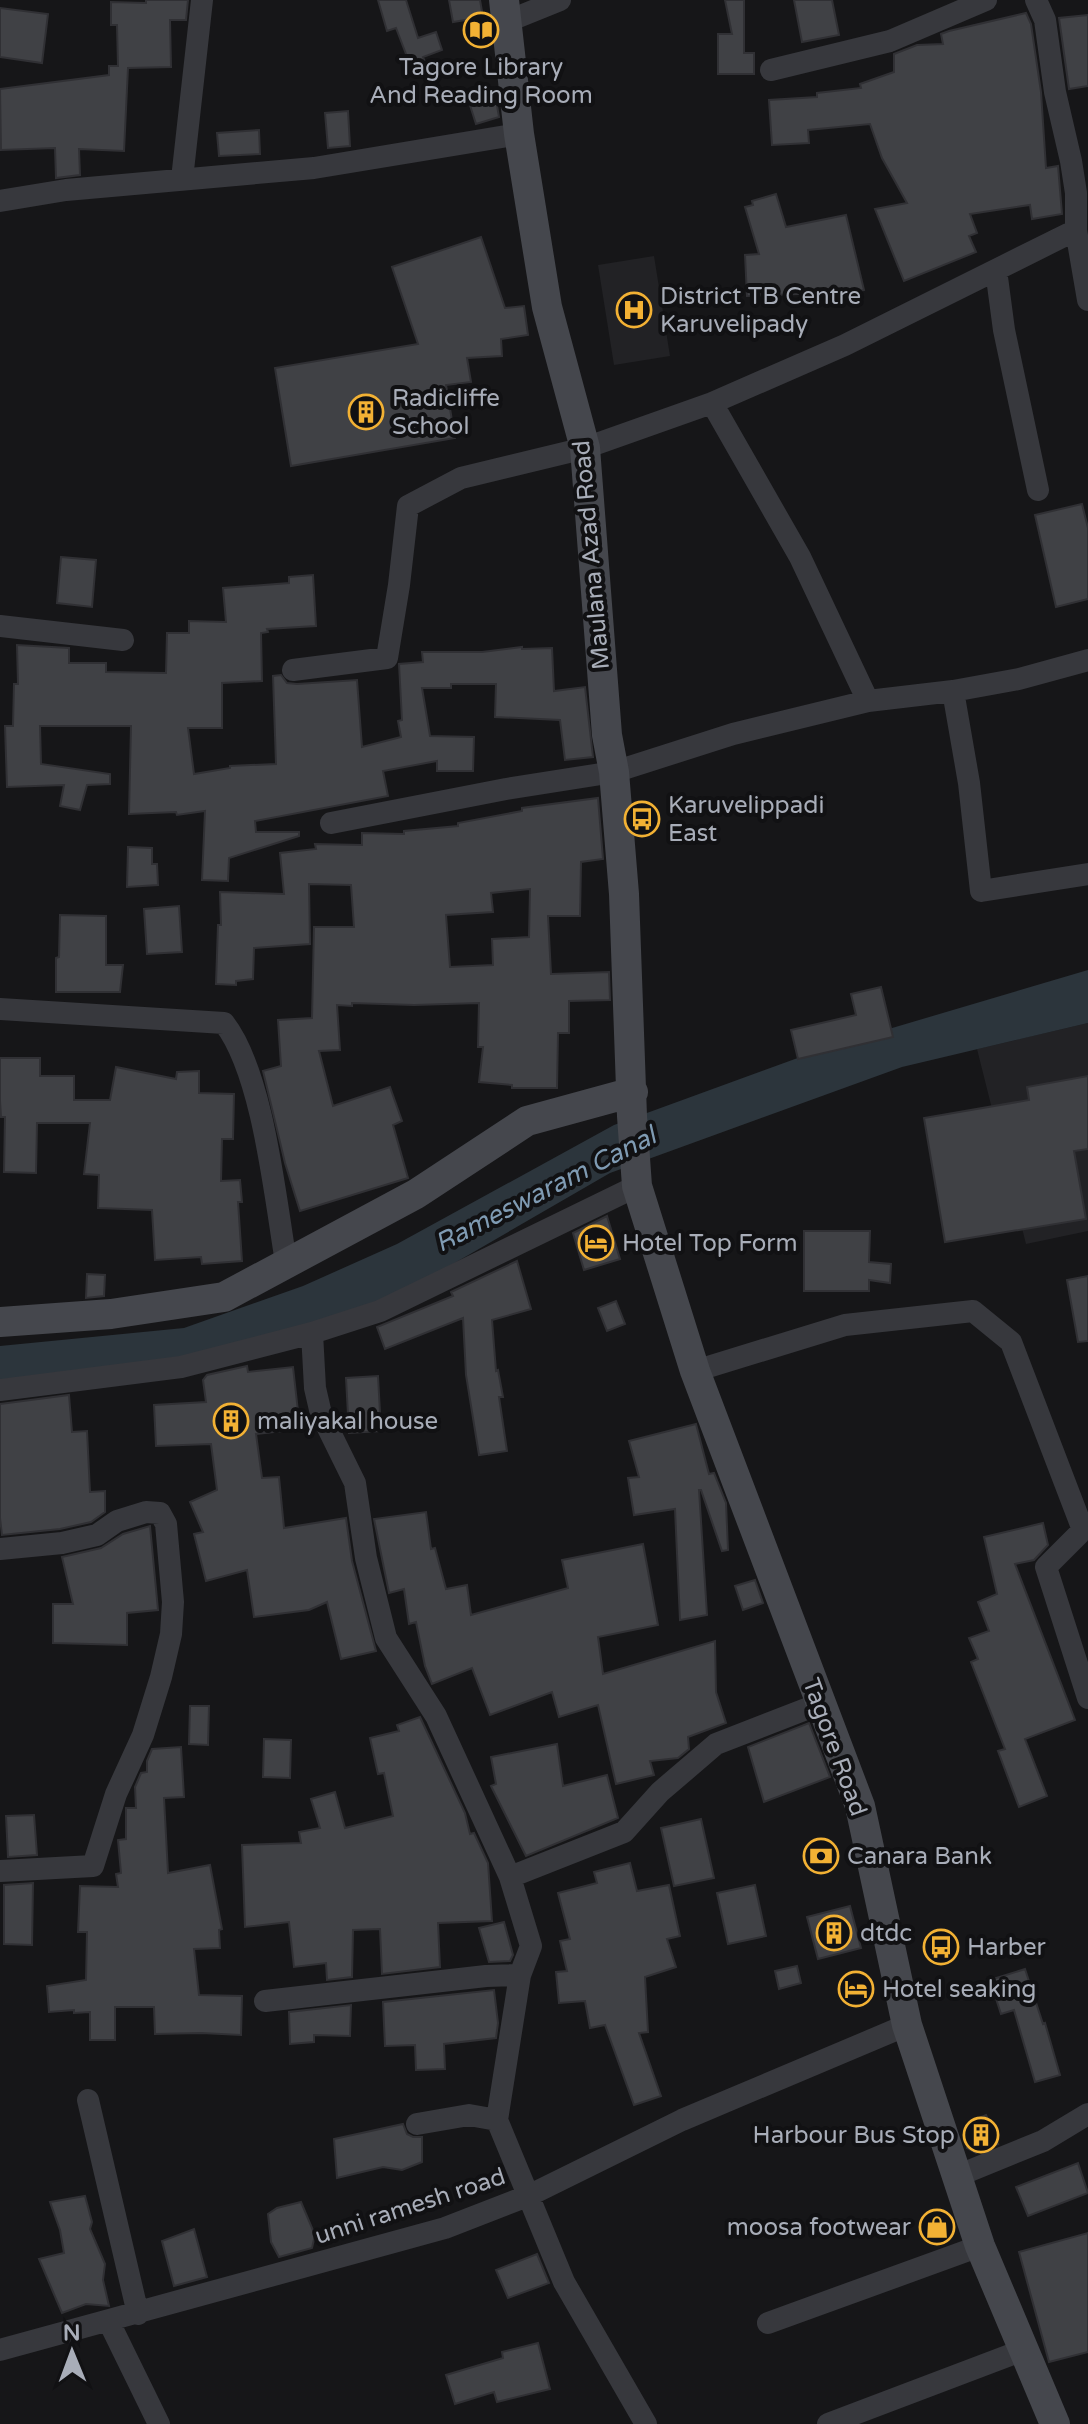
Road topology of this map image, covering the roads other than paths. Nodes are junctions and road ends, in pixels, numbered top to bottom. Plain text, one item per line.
1 (202, 0) edge
2 (560, 0) edge
3 (986, 0) edge
4 (1036, 0) edge
5 (506, 11) edge
6 (771, 70) dead end
7 (519, 134) junction
8 (182, 179) junction
9 (0, 201) edge
10 (1076, 230) junction
11 (996, 270) junction
12 (1088, 300) edge
13 (712, 403) junction
14 (585, 448) junction
15 (1038, 490) dead end
16 (0, 626) edge
17 (123, 640) dead end
18 (1088, 660) edge
19 (293, 670) dead end
20 (953, 691) junction
21 (868, 701) junction
22 (614, 772) junction
23 (331, 823) dead end
24 (1088, 874) edge
25 (0, 1009) edge
26 (632, 1104) junction
27 (637, 1182) junction
28 (286, 1262) junction
29 (0, 1322) edge
30 (312, 1333) junction
31 (695, 1371) junction
32 (0, 1390) edge
33 (1085, 1529) edge
34 (0, 1549) edge
35 (1088, 1698) edge
36 (819, 1704) junction
37 (0, 1871) edge
38 (510, 1877) junction
39 (520, 1975) junction
40 (265, 2001) dead end
41 (907, 2025) junction
42 (88, 2100) dead end
43 (1088, 2114) edge
44 (497, 2120) junction
45 (417, 2124) dead end
46 (957, 2176) junction
47 (530, 2195) junction
48 (980, 2246) junction
49 (138, 2314) junction
50 (109, 2322) junction
51 (768, 2323) dead end
52 (0, 2350) edge
53 (1023, 2350) junction
54 (159, 2424) edge
55 (646, 2424) edge
56 (828, 2424) edge
57 (1055, 2424) edge

1 - 8 street
2 - 5 street
3 - 6 street
4 - 10 street
5 - 7 main road, Maulana Azad Road
7 - 8 street
7 - 14 main road, Maulana Azad Road
8 - 9 street
10 - 11 street
10 - 12 street
11 - 13 street
11 - 15 street
13 - 14 street
13 - 21 street
14 - 19 street
14 - 22 main road, Maulana Azad Road
16 - 17 street
18 - 20 street
20 - 21 street
20 - 24 street
21 - 22 street
22 - 23 street
22 - 26 main road, Maulana Azad Road
25 - 28 street
26 - 27 main road, Tagore Road
26 - 28 main road
27 - 30 street
27 - 31 main road, Tagore Road
28 - 29 main road
30 - 32 street
30 - 38 street
31 - 33 street
31 - 36 main road, Tagore Road
33 - 35 street
34 - 37 street
36 - 38 street
36 - 41 main road, Tagore Road
38 - 39 street
39 - 40 street
39 - 44 street
41 - 46 main road, Tagore Road
41 - 47 street, unni ramesh road
42 - 49 street
43 - 46 street
44 - 45 street
44 - 47 street
46 - 48 main road, Tagore Road
47 - 49 street, unni ramesh road
47 - 55 street
48 - 51 street
48 - 53 main road, Tagore Road
49 - 50 street, unni ramesh road
50 - 52 street, unni ramesh road
50 - 54 street
53 - 56 street
53 - 57 main road, Tagore Road

